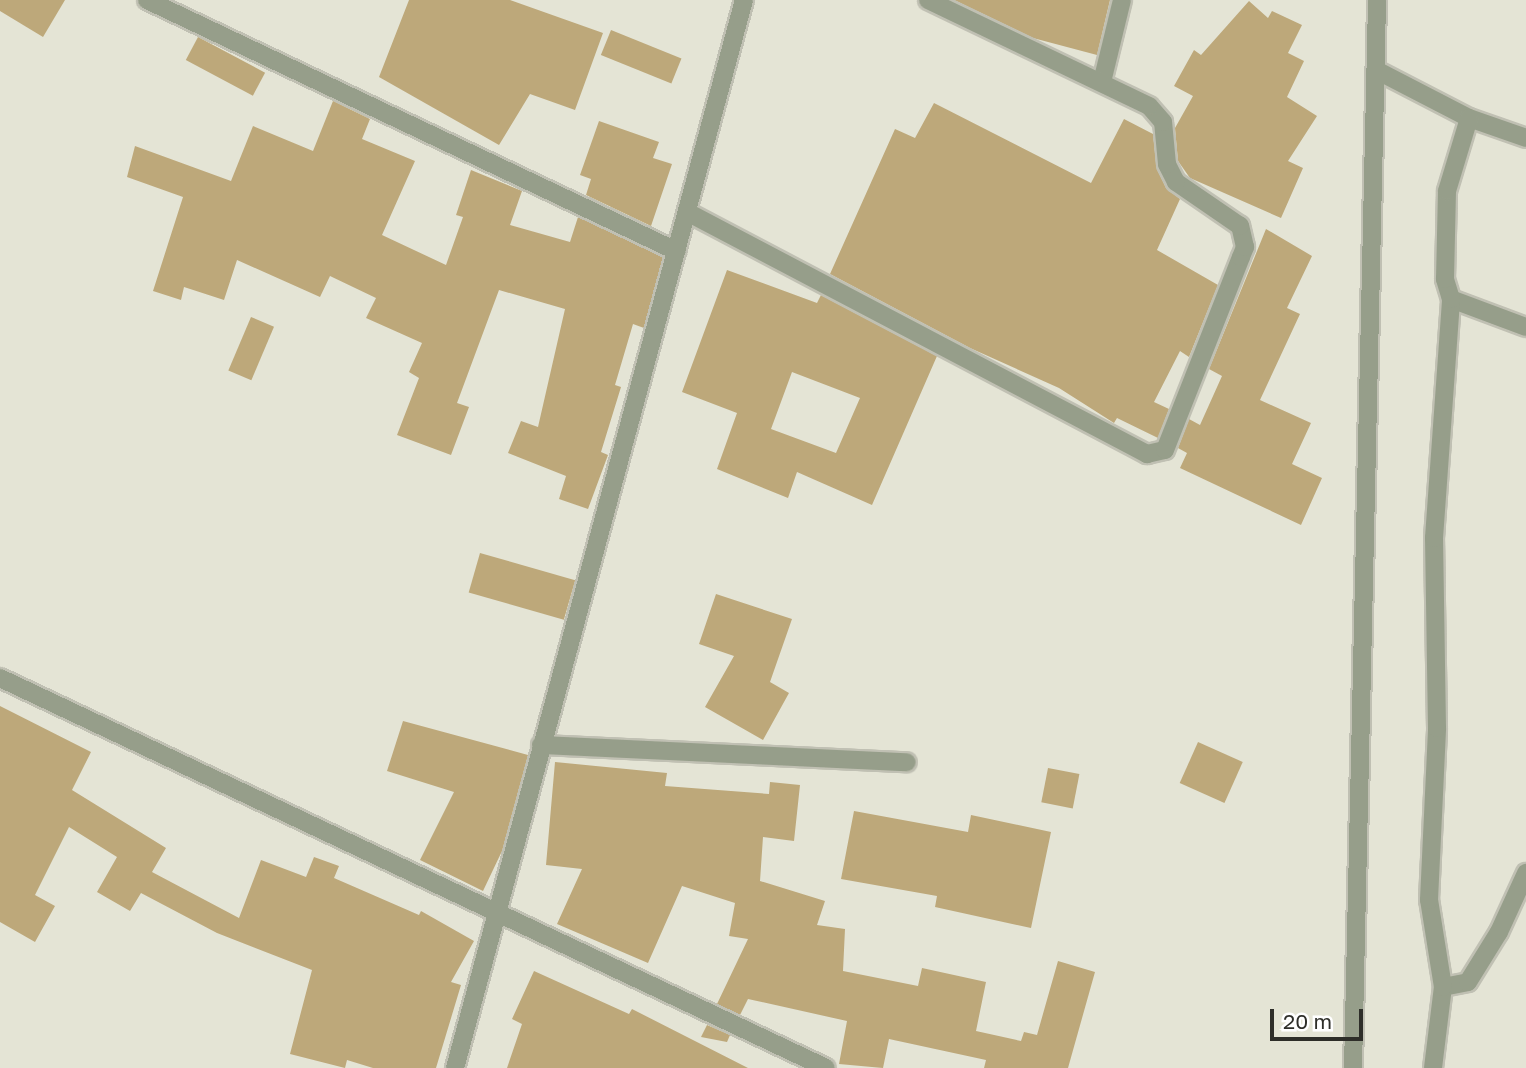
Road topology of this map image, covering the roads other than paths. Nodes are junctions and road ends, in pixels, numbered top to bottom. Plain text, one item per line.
1 (147, 0) edge
2 (744, 0) edge
3 (928, 0) edge
4 (1122, 0) edge
5 (1377, 0) edge
6 (1376, 70) junction
7 (1102, 82) junction
8 (1469, 118) junction
9 (1526, 138) edge
10 (689, 213) junction
11 (676, 251) junction
12 (1451, 299) junction
13 (1526, 327) edge
14 (0, 678) edge
15 (541, 745) junction
16 (907, 762) dead end
17 (1526, 873) edge
18 (495, 911) junction
19 (1443, 987) junction
20 (792, 1060) edge
21 (455, 1068) edge
22 (826, 1068) edge
23 (1353, 1068) edge
24 (1433, 1068) edge

1 - 11 street
2 - 10 street
3 - 7 street
4 - 7 street
5 - 6 street
6 - 8 street
6 - 23 street
7 - 10 street
8 - 9 street
8 - 12 street
10 - 11 street
11 - 15 street
12 - 13 street
12 - 19 street
14 - 18 street
15 - 16 street
15 - 18 street
17 - 19 street
18 - 20 street
18 - 21 street
19 - 24 street
20 - 22 street

